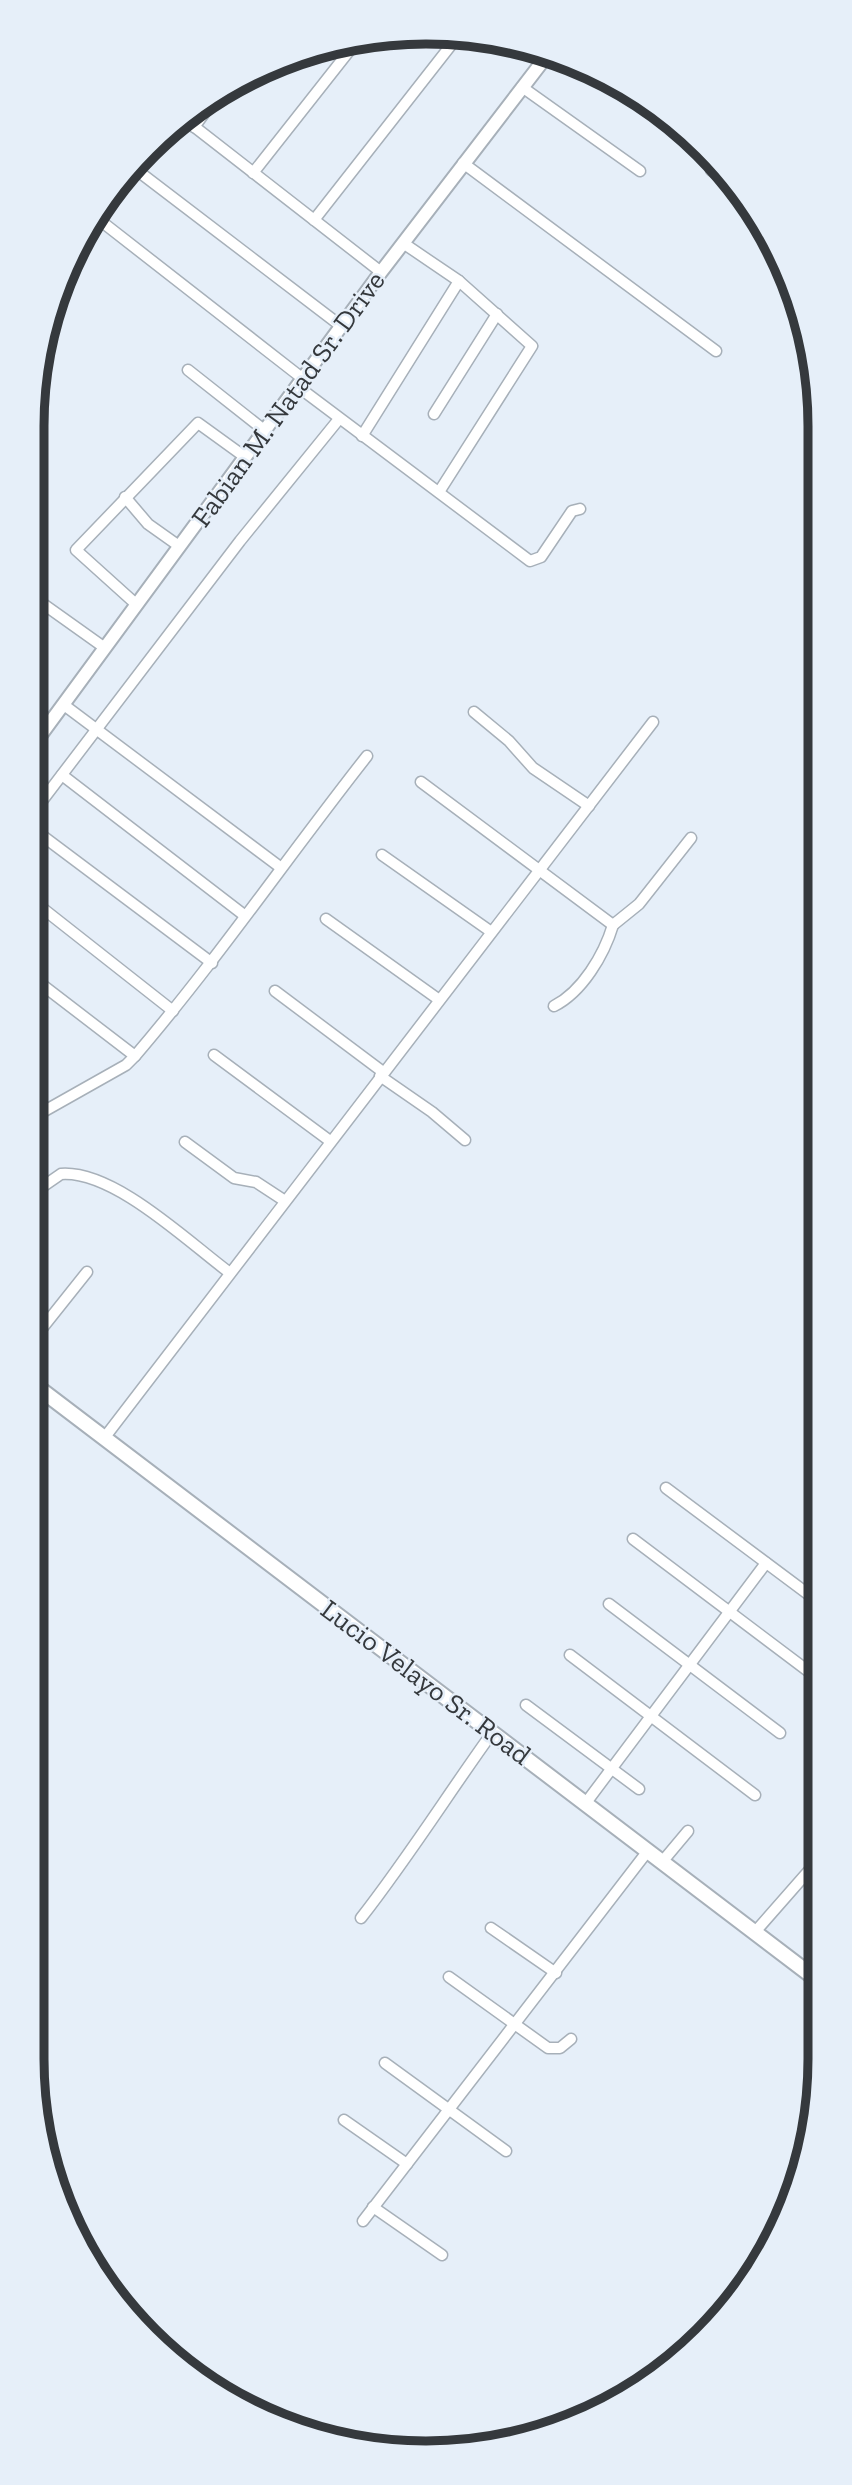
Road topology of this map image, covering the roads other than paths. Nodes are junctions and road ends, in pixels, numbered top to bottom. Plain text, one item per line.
1 (451, 45) edge
2 (349, 52) edge
3 (541, 62) edge
4 (522, 88) junction
5 (191, 125) edge
6 (463, 163) junction
7 (640, 171) dead end
8 (140, 173) edge
9 (253, 173) junction
10 (314, 220) junction
11 (103, 223) edge
12 (403, 243) junction
13 (381, 272) junction
14 (459, 281) junction
15 (497, 314) junction
16 (341, 326) junction
17 (716, 351) dead end
18 (188, 370) dead end
19 (300, 382) junction
20 (434, 414) dead end
21 (339, 419) junction
22 (264, 430) junction
23 (362, 436) junction
24 (245, 457) junction
25 (439, 492) junction
26 (125, 497) junction
27 (580, 509) dead end
28 (179, 546) junction
29 (44, 605) edge
30 (137, 605) junction
31 (105, 648) junction
32 (64, 705) junction
33 (474, 712) dead end
34 (653, 722) dead end
35 (95, 729) junction
36 (44, 731) edge
37 (367, 755) dead end
38 (62, 775) junction
39 (421, 782) dead end
40 (44, 798) edge
41 (589, 806) junction
42 (44, 837) edge
43 (691, 838) dead end
44 (382, 855) dead end
45 (280, 867) junction
46 (538, 869) junction
47 (44, 910) edge
48 (244, 915) junction
49 (326, 919) dead end
50 (613, 925) junction
51 (490, 931) junction
52 (212, 963) junction
53 (44, 985) edge
54 (275, 991) dead end
55 (439, 999) junction
56 (554, 1006) dead end
57 (173, 1011) junction
58 (214, 1055) dead end
59 (135, 1056) junction
60 (382, 1074) junction
61 (44, 1111) edge
62 (465, 1140) dead end
63 (185, 1142) dead end
64 (330, 1142) junction
65 (44, 1186) edge
66 (285, 1201) junction
67 (87, 1272) dead end
68 (230, 1273) junction
69 (44, 1326) edge
70 (44, 1392) edge
71 (105, 1437) junction
72 (666, 1488) dead end
73 (633, 1539) dead end
74 (766, 1563) junction
75 (808, 1594) edge
76 (609, 1604) dead end
77 (727, 1612) junction
78 (570, 1655) dead end
79 (688, 1664) junction
80 (808, 1671) edge
81 (526, 1705) dead end
82 (649, 1716) junction
83 (492, 1733) junction
84 (780, 1733) dead end
85 (610, 1768) junction
86 (639, 1789) dead end
87 (754, 1795) dead end
88 (585, 1804) junction
89 (688, 1831) dead end
90 (647, 1852) junction
91 (662, 1863) junction
92 (808, 1872) edge
93 (362, 1918) dead end
94 (491, 1928) dead end
95 (755, 1932) junction
96 (556, 1973) junction
97 (808, 1973) edge
98 (449, 1977) dead end
99 (517, 2025) junction
100 (571, 2039) dead end
101 (386, 2063) dead end
102 (449, 2109) junction
103 (344, 2120) dead end
104 (506, 2151) dead end
105 (407, 2164) junction
106 (373, 2207) junction
107 (363, 2221) dead end
108 (442, 2255) dead end

1 - 10 street
2 - 9 street
3 - 4 street, Fabian M. Natad Sr. Drive
4 - 6 street, Fabian M. Natad Sr. Drive
4 - 7 street
5 - 9 street
6 - 12 street, Fabian M. Natad Sr. Drive
6 - 17 street
8 - 16 street
9 - 10 street
10 - 13 street
11 - 19 street
12 - 13 street, Fabian M. Natad Sr. Drive
12 - 14 street
13 - 16 street, Fabian M. Natad Sr. Drive
14 - 15 street
14 - 23 street
15 - 20 street
15 - 25 street
16 - 19 street, Fabian M. Natad Sr. Drive
18 - 22 street
19 - 21 street
19 - 22 street, Fabian M. Natad Sr. Drive
21 - 23 street
21 - 35 street
22 - 24 street, Fabian M. Natad Sr. Drive
23 - 25 street
24 - 26 street
24 - 28 street, Fabian M. Natad Sr. Drive
25 - 27 street
26 - 28 street
26 - 30 street
28 - 30 street, Fabian M. Natad Sr. Drive
29 - 31 street
30 - 31 street, Fabian M. Natad Sr. Drive
31 - 32 street, Fabian M. Natad Sr. Drive
32 - 35 street
32 - 36 street, Fabian M. Natad Sr. Drive
33 - 41 street
34 - 41 street
35 - 38 street
35 - 45 street
37 - 45 street
38 - 40 street
38 - 48 street
39 - 46 street
41 - 46 street
42 - 52 street
43 - 50 street
44 - 51 street
45 - 48 street
46 - 50 street
46 - 51 street
47 - 57 street
48 - 52 street
49 - 55 street
50 - 56 street
51 - 55 street
52 - 57 street
53 - 59 street
54 - 60 street
55 - 60 street
57 - 59 street
58 - 64 street
59 - 61 street
60 - 62 street
60 - 64 street
63 - 66 street
64 - 66 street
65 - 68 street
66 - 68 street
67 - 69 street
68 - 71 street
70 - 71 main road, Lucio Velayo Sr. Road
71 - 83 main road, Lucio Velayo Sr. Road
72 - 74 street
73 - 77 street
74 - 75 street
74 - 77 street
76 - 79 street
77 - 79 street
77 - 80 street
78 - 82 street
79 - 82 street
79 - 84 street
81 - 85 street
82 - 85 street
82 - 87 street
83 - 88 main road, Lucio Velayo Sr. Road
83 - 93 street
85 - 86 street
85 - 88 street
88 - 90 main road, Lucio Velayo Sr. Road
89 - 91 street
90 - 91 main road, Lucio Velayo Sr. Road
90 - 96 street
91 - 95 main road, Lucio Velayo Sr. Road
92 - 95 street
94 - 96 street
95 - 97 main road, Lucio Velayo Sr. Road
96 - 99 street
98 - 99 street
99 - 100 street
99 - 102 street
101 - 102 street
102 - 104 street
102 - 105 street
103 - 105 street
105 - 106 street
106 - 107 street
106 - 108 street

